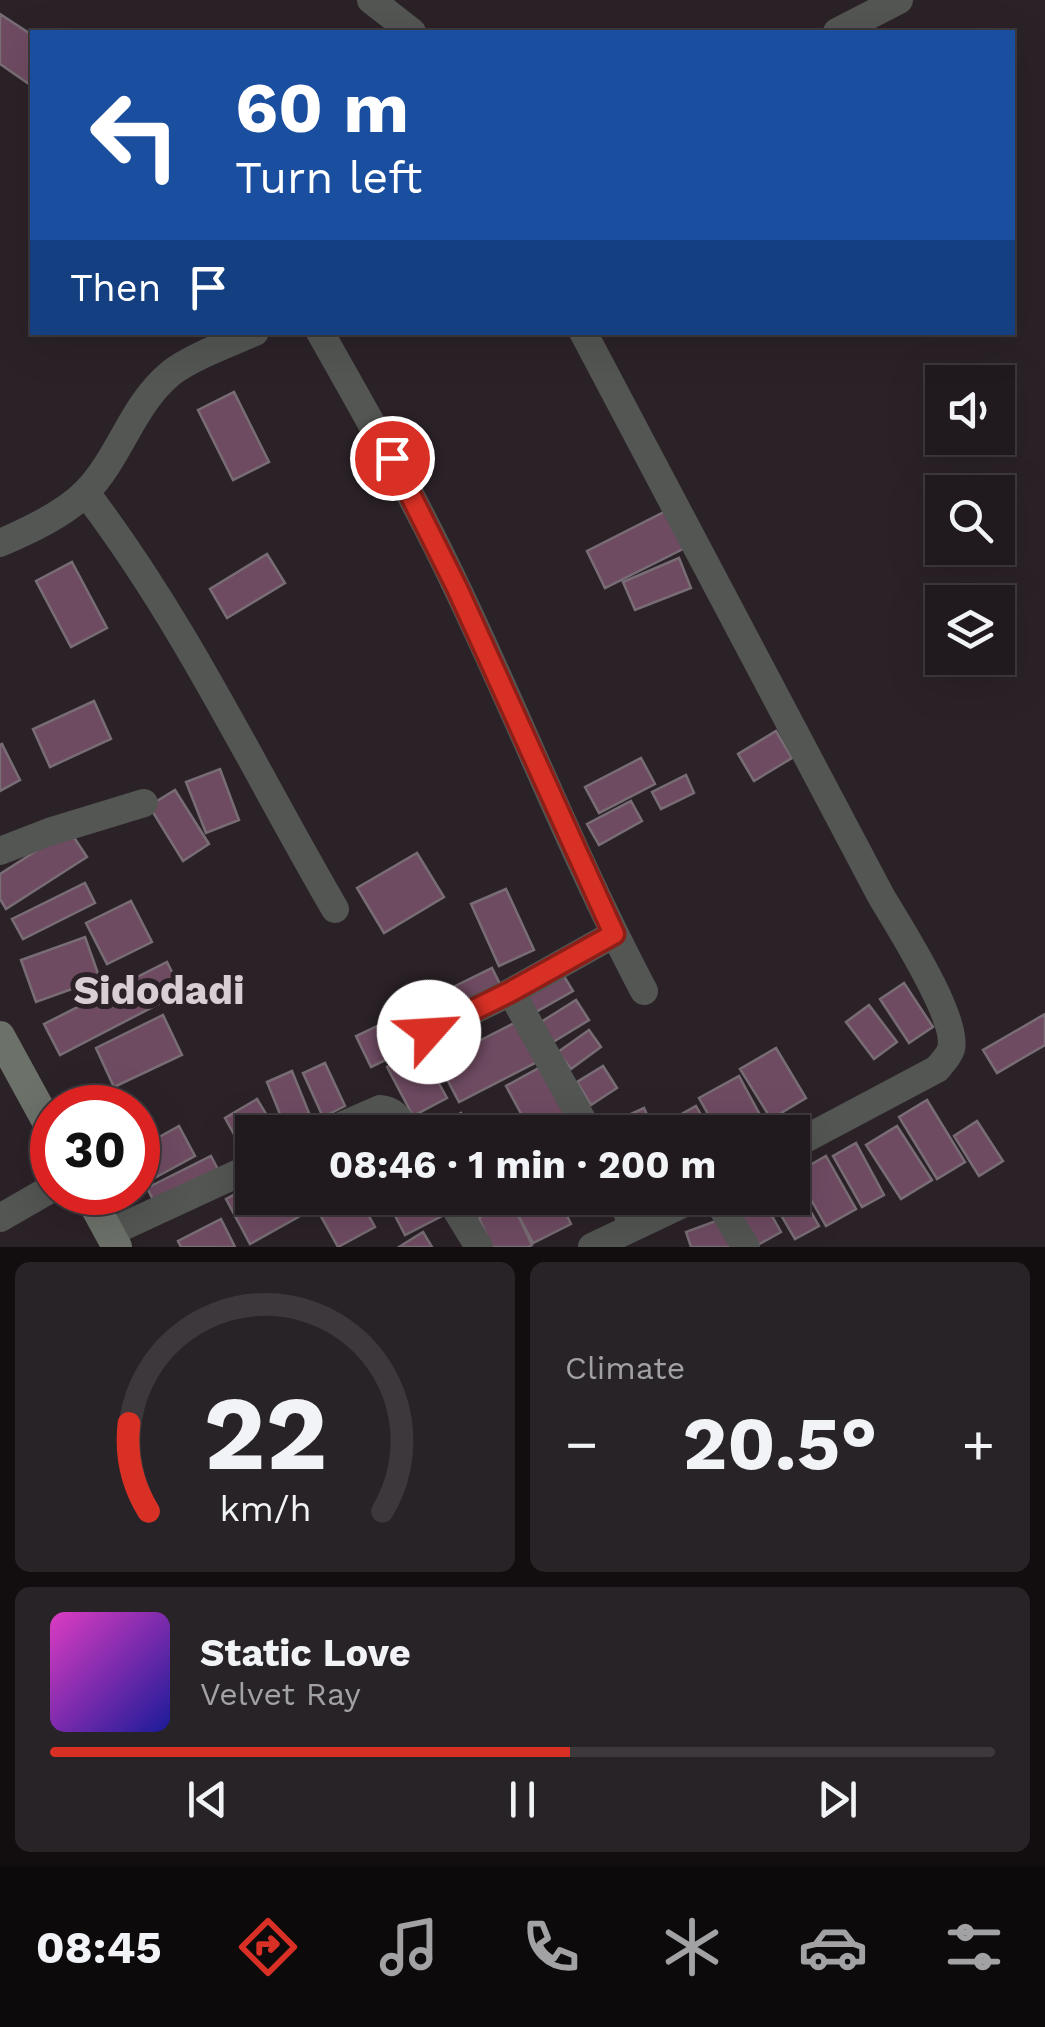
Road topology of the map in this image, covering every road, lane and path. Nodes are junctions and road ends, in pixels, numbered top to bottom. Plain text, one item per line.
1 (371, 0) edge
2 (899, 0) edge
3 (409, 30) edge
4 (841, 30) edge
5 (248, 335) edge
6 (322, 335) edge
7 (585, 335) edge
8 (86, 493) junction
9 (0, 543) edge
10 (144, 804) dead end
11 (0, 851) edge
12 (336, 910) dead end
13 (614, 934) junction
14 (644, 991) dead end
15 (510, 992) junction
16 (429, 1032) dead end
17 (0, 1036) edge
18 (30, 1090) edge
19 (366, 1115) edge
20 (395, 1115) edge
21 (579, 1115) edge
22 (810, 1136) edge
23 (235, 1176) edge
24 (30, 1201) edge
25 (99, 1215) edge
26 (459, 1215) edge
27 (628, 1215) edge
28 (659, 1215) edge
29 (726, 1215) edge
30 (0, 1218) edge
31 (634, 1227) junction
32 (113, 1240) edge
33 (479, 1247) edge
34 (592, 1247) edge
35 (746, 1247) edge

1 - 3 street
2 - 4 street
5 - 8 street
6 - 13 street
7 - 22 street
8 - 9 street
8 - 12 street
10 - 11 street
13 - 14 street
13 - 15 street
15 - 16 street
15 - 21 street
17 - 18 main road
19 - 20 street
23 - 32 street
24 - 30 street
25 - 32 main road
26 - 33 street
27 - 31 street
28 - 31 street
29 - 35 street
31 - 34 street

